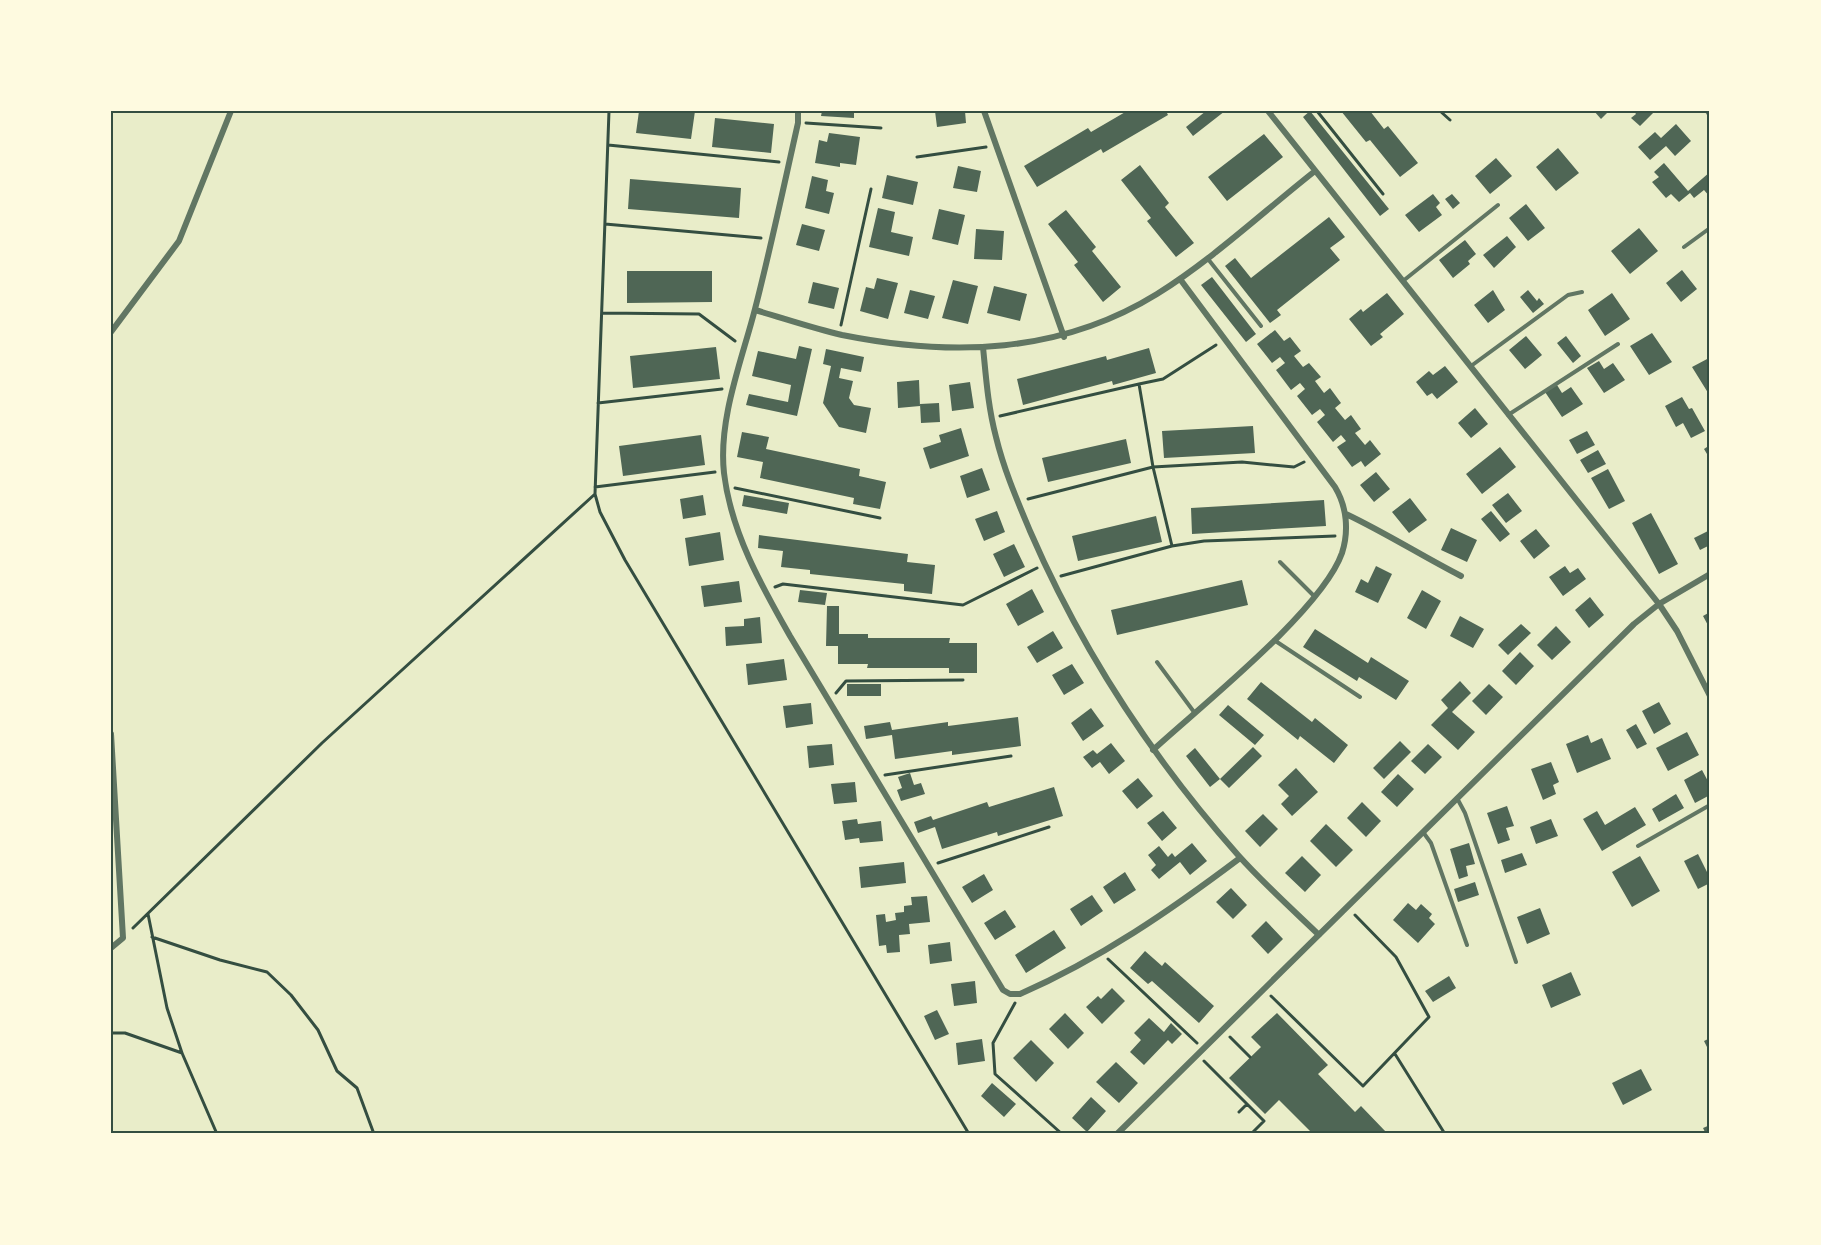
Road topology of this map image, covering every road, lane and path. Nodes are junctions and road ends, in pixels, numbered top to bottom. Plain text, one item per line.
1 (231, 111) edge
2 (609, 111) edge
3 (798, 111) edge
4 (984, 111) edge
5 (1279, 111) edge
6 (1317, 111) edge
7 (1440, 111) edge
8 (1270, 114) edge
9 (1450, 120) dead end
10 (798, 123) junction
11 (881, 128) dead end
12 (608, 145) junction
13 (999, 145) junction
14 (917, 157) dead end
15 (789, 163) junction
16 (1315, 171) junction
17 (871, 189) dead end
18 (1383, 194) dead end
19 (1498, 205) dead end
20 (605, 224) junction
21 (1710, 228) edge
22 (772, 239) junction
23 (1684, 247) dead end
24 (1207, 257) junction
25 (1180, 279) junction
26 (1402, 281) junction
27 (1582, 292) dead end
28 (754, 310) junction
29 (602, 313) junction
30 (1261, 327) dead end
31 (111, 332) edge
32 (840, 334) junction
33 (1064, 337) junction
34 (1225, 339) junction
35 (1618, 344) dead end
36 (744, 347) junction
37 (983, 347) junction
38 (1471, 367) junction
39 (1139, 384) junction
40 (735, 387) junction
41 (598, 402) junction
42 (1508, 415) junction
43 (992, 418) junction
44 (1313, 457) junction
45 (1154, 467) junction
46 (724, 471) junction
47 (595, 487) junction
48 (726, 487) junction
49 (595, 494) junction
50 (1017, 502) junction
51 (1346, 514) junction
52 (880, 518) dead end
53 (1346, 536) junction
54 (1172, 546) junction
55 (1280, 562) dead end
56 (1044, 564) junction
57 (1710, 574) edge
58 (1461, 576) dead end
59 (1051, 579) junction
60 (764, 590) junction
61 (1315, 597) junction
62 (1659, 604) junction
63 (1273, 640) junction
64 (1157, 662) dead end
65 (963, 680) dead end
66 (1710, 696) edge
67 (1360, 697) dead end
68 (828, 701) junction
69 (1194, 712) junction
70 (111, 734) edge
71 (1153, 750) junction
72 (1011, 756) dead end
73 (874, 777) junction
74 (1457, 798) junction
75 (1710, 805) edge
76 (1049, 827) dead end
77 (1423, 832) junction
78 (1638, 846) dead end
79 (1240, 858) junction
80 (927, 867) junction
81 (1347, 907) junction
82 (147, 913) junction
83 (1319, 935) junction
84 (152, 937) junction
85 (123, 938) junction
86 (1467, 945) dead end
87 (111, 948) edge
88 (1103, 951) junction
89 (1516, 962) dead end
90 (1263, 988) junction
91 (1020, 994) junction
92 (1222, 1029) junction
93 (111, 1033) edge
94 (1203, 1048) junction
95 (182, 1053) junction
96 (1197, 1054) junction
97 (1395, 1054) junction
98 (1250, 1057) dead end
99 (1247, 1104) junction
100 (1239, 1112) dead end
101 (217, 1134) edge
102 (374, 1134) edge
103 (969, 1134) edge
104 (1062, 1134) edge
105 (1117, 1134) edge
106 (1251, 1134) edge
107 (1445, 1134) edge

1 - 31 street
2 - 12 path
3 - 10 street
4 - 13 street
5 - 8 street
6 - 18 path
7 - 9 path
8 - 16 street
10 - 11 path
10 - 15 street
12 - 15 path
12 - 20 path
13 - 14 path
13 - 33 street
15 - 22 street
16 - 24 street
16 - 26 street
17 - 32 path
19 - 26 lane
20 - 22 path
20 - 29 path
21 - 23 lane
22 - 28 street
24 - 25 street
24 - 30 lane
25 - 33 street
25 - 34 street
26 - 38 street
27 - 38 lane
28 - 32 street
28 - 36 street
29 - 36 path
29 - 41 path
32 - 37 street
33 - 37 street
34 - 39 path
34 - 44 street
35 - 42 lane
36 - 40 street
37 - 43 street
38 - 42 street
39 - 43 path
39 - 45 path
40 - 41 path
40 - 46 street
41 - 47 path
42 - 62 street
43 - 50 street
44 - 45 path
44 - 51 street
45 - 50 path
45 - 54 path
46 - 47 path
46 - 48 street
47 - 49 path
48 - 52 path
48 - 60 street
49 - 82 path
49 - 103 path
50 - 56 street
51 - 53 street
51 - 58 street
53 - 54 path
53 - 61 street
54 - 59 path
55 - 61 lane
56 - 59 street
56 - 60 path
57 - 62 street
59 - 71 street
60 - 68 street
61 - 63 street
62 - 66 street
62 - 74 street
63 - 67 lane
63 - 69 street
64 - 69 lane
65 - 68 path
68 - 73 street
69 - 71 street
70 - 85 street
71 - 79 street
72 - 73 path
73 - 80 street
74 - 77 street
74 - 89 lane
75 - 78 lane
76 - 80 path
77 - 81 street
77 - 86 lane
79 - 83 street
79 - 88 street
80 - 91 street
81 - 83 street
81 - 97 path
82 - 84 path
82 - 85 path
83 - 90 street
84 - 95 path
84 - 102 path
85 - 87 street
88 - 91 street
88 - 94 path
90 - 92 street
90 - 97 path
91 - 104 path
92 - 94 street
92 - 98 path
93 - 95 path
94 - 96 street
95 - 101 path
96 - 99 path
96 - 105 street
97 - 107 path
99 - 100 path
99 - 106 path

